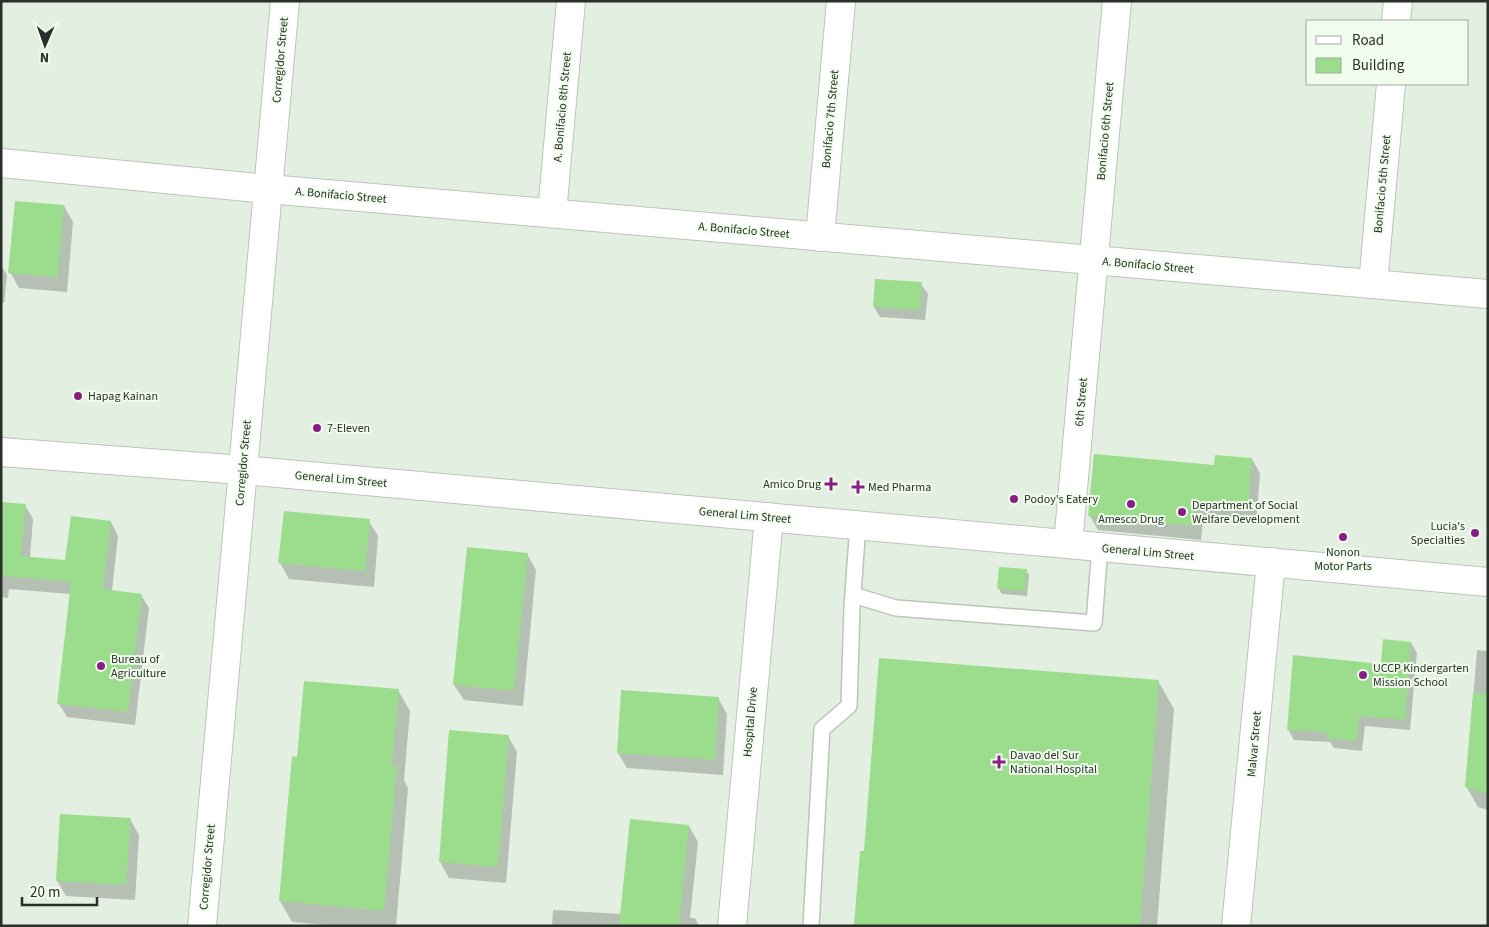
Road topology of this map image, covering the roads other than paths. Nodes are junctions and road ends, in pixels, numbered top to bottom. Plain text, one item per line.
1 (285, 1) edge
2 (571, 1) edge
3 (841, 1) edge
4 (1117, 1) edge
5 (1398, 1) edge
6 (1396, 20) edge
7 (1391, 85) edge
8 (1, 164) edge
9 (268, 189) junction
10 (552, 213) junction
11 (820, 237) junction
12 (1094, 260) junction
13 (1374, 284) junction
14 (1488, 294) edge
15 (1, 452) edge
16 (242, 470) junction
17 (769, 517) junction
18 (858, 524) junction
19 (1068, 544) junction
20 (1100, 547) junction
21 (1271, 562) junction
22 (1488, 582) edge
23 (852, 595) junction
24 (202, 926) edge
25 (732, 926) edge
26 (810, 926) edge
27 (1236, 926) edge

1 - 9 street, Corregidor Street
2 - 10 street, A. Bonifacio 8th Street
3 - 11 street, Bonifacio 7th Street
4 - 12 street, Bonifacio 6th Street
5 - 6 street
7 - 13 street, Bonifacio 5th Street
8 - 9 street, A. Bonifacio Street
9 - 10 street, A. Bonifacio Street
9 - 16 street, Corregidor Street
10 - 11 street, A. Bonifacio Street
11 - 12 street, A. Bonifacio Street
12 - 13 street, A. Bonifacio Street
12 - 19 street, 6th Street
13 - 14 street, A. Bonifacio Street
15 - 16 street, General Lim Street
16 - 17 street, General Lim Street
16 - 24 street, Corregidor Street
17 - 18 street, General Lim Street
17 - 25 street, Hospital Drive
18 - 19 street, General Lim Street
18 - 23 lane
19 - 20 street, General Lim Street
20 - 21 street, General Lim Street
20 - 23 lane
21 - 22 street, General Lim Street
21 - 27 street, Malvar Street
23 - 26 lane

